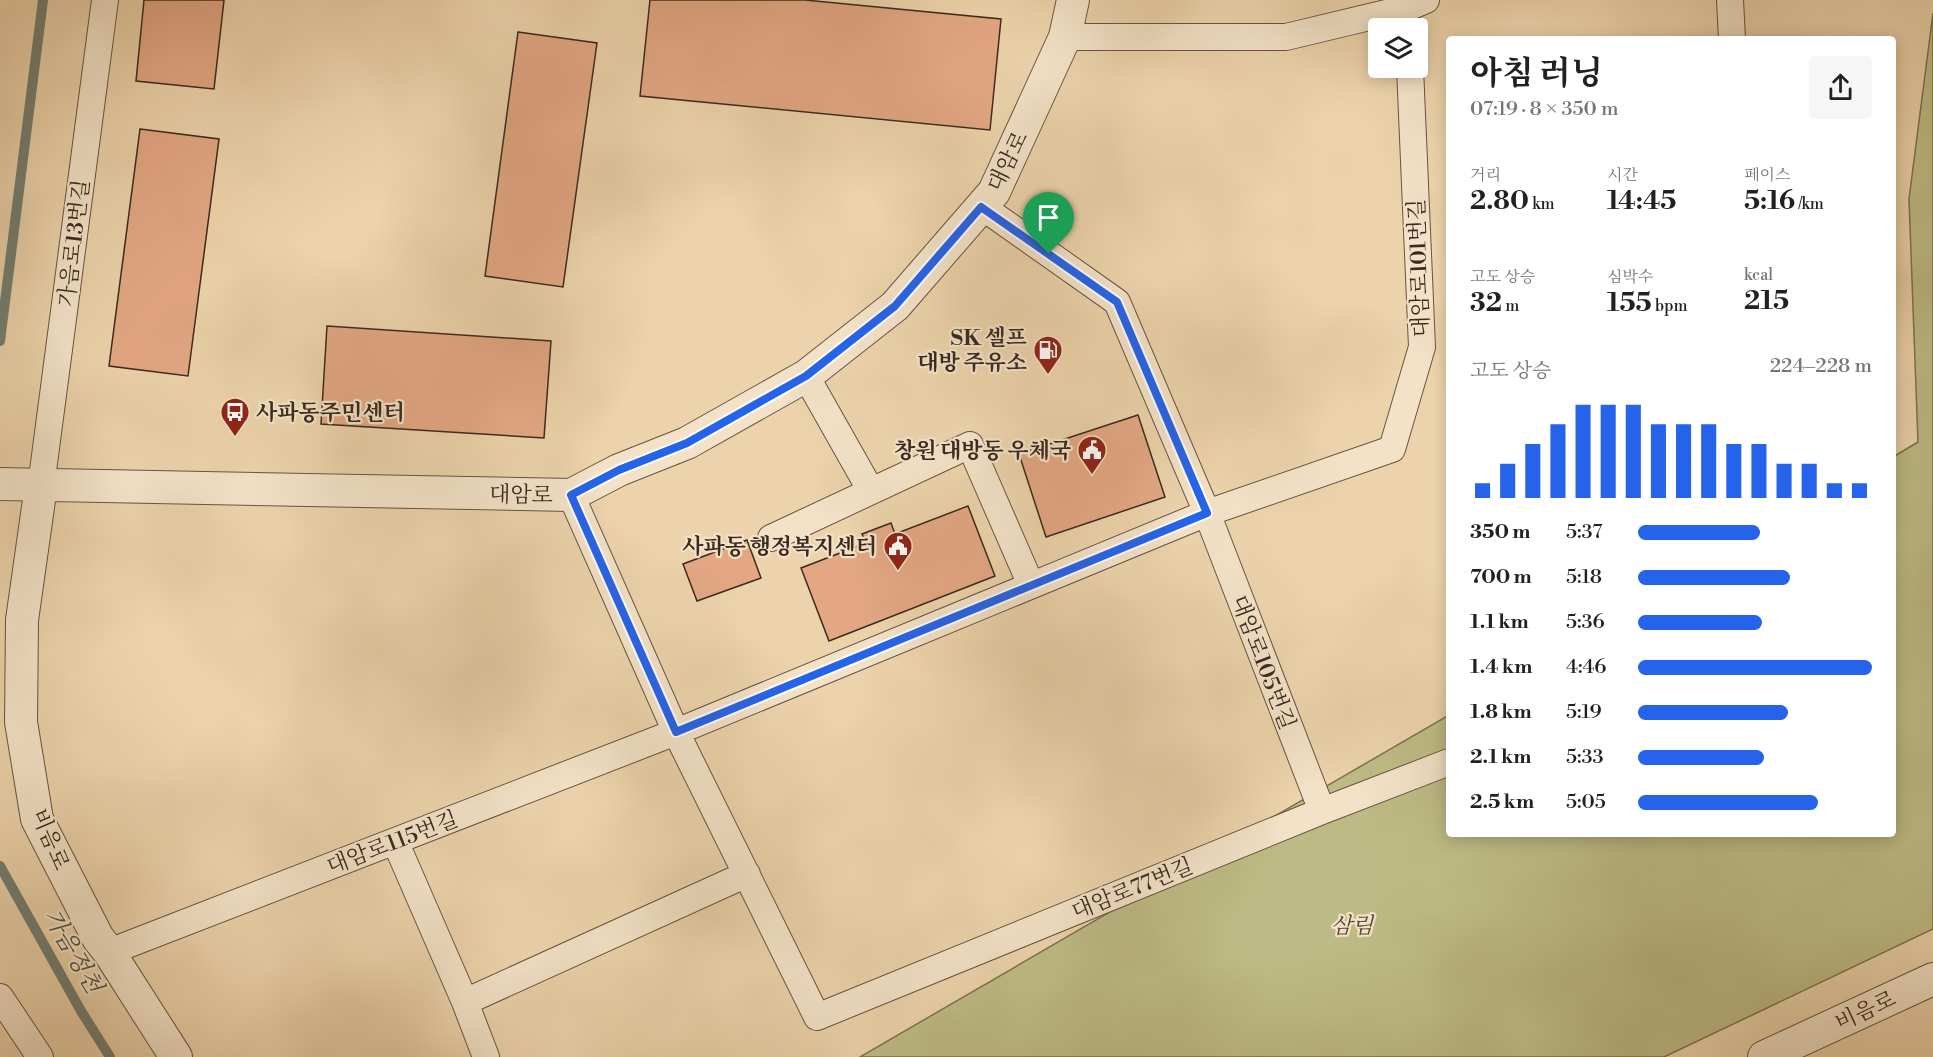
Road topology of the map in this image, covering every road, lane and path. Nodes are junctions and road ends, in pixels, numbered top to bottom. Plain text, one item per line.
1 (105, 0) edge
2 (1073, 0) edge
3 (1730, 0) edge
4 (1414, 12) edge
5 (1732, 36) edge
6 (1065, 37) junction
7 (1410, 78) edge
8 (981, 207) junction
9 (806, 376) junction
10 (21, 485) edge
11 (871, 491) junction
12 (571, 495) junction
13 (1207, 513) junction
14 (771, 538) dead end
15 (1031, 585) junction
16 (676, 732) junction
17 (1446, 763) edge
18 (1322, 811) junction
19 (395, 841) junction
20 (747, 874) junction
21 (109, 952) junction
22 (1933, 979) edge
23 (0, 997) edge
24 (465, 1002) junction
25 (40, 1057) edge
26 (176, 1057) edge
27 (486, 1057) edge
28 (1764, 1057) edge

1 - 10 street, 가음로13번길
2 - 6 street, 대암로
3 - 5 street
4 - 6 street
6 - 8 street, 대암로
7 - 13 street, 대암로101번길
8 - 9 street, 대암로
8 - 13 street, 대암로105번길
9 - 11 street
9 - 12 street, 대암로
10 - 12 street, 대암로
10 - 21 street, 비음로
11 - 14 street
11 - 15 street
12 - 16 street
13 - 15 street
13 - 18 street, 대암로105번길
15 - 16 street
16 - 19 street, 대암로115번길
16 - 20 street
17 - 18 street, 대암로77번길
18 - 20 street, 대암로77번길
19 - 21 street, 대암로115번길
19 - 24 street
20 - 24 street
21 - 26 street, 비음로
22 - 28 street, 비음로
23 - 25 street
24 - 27 street

